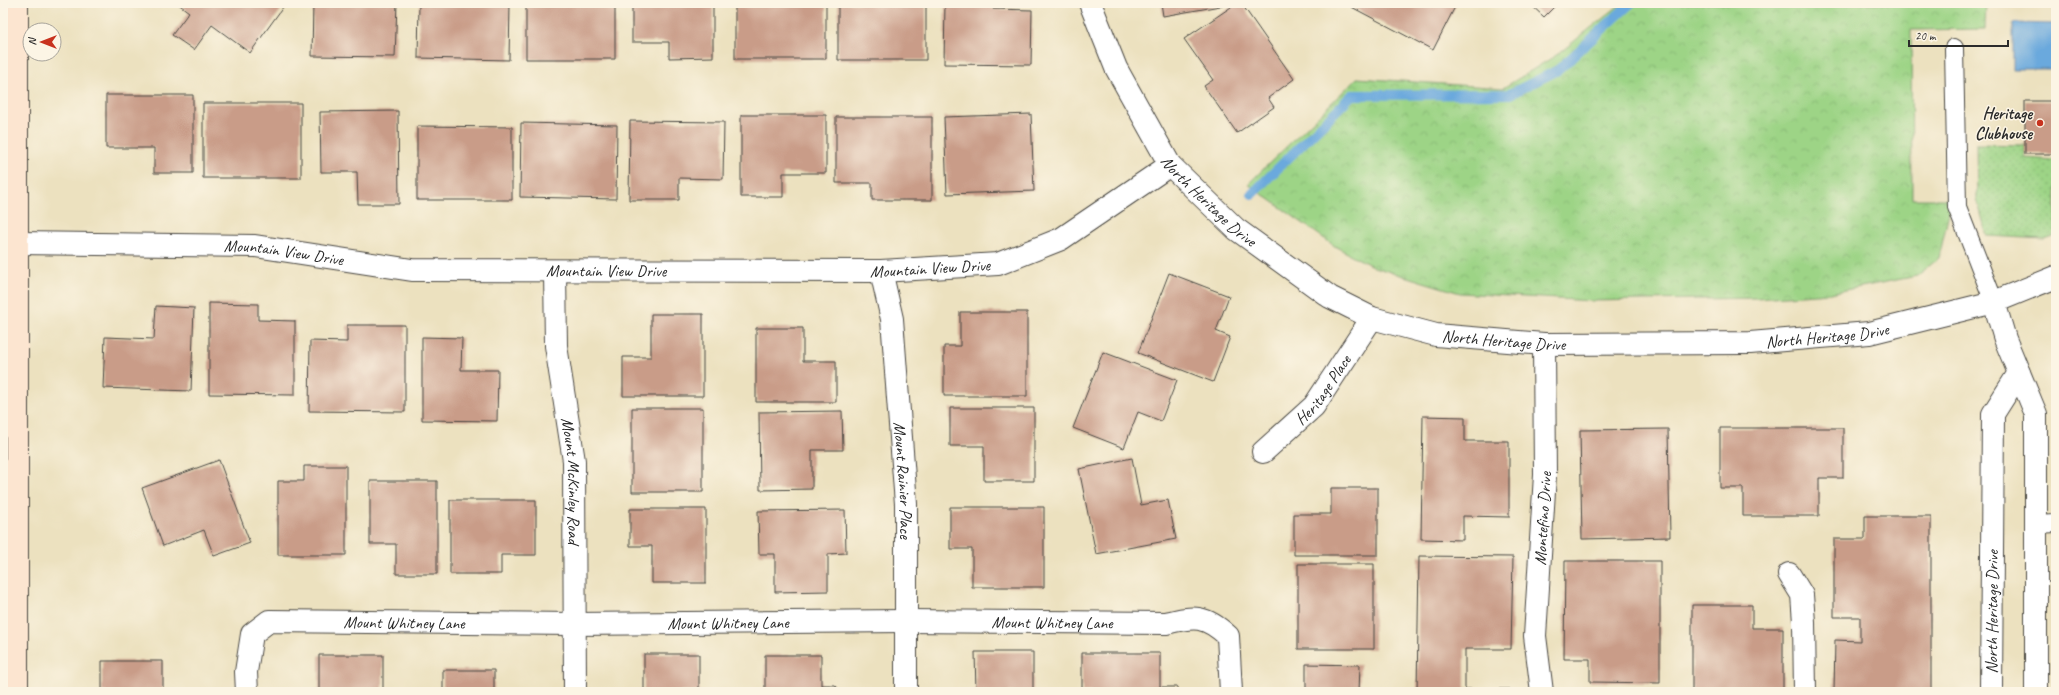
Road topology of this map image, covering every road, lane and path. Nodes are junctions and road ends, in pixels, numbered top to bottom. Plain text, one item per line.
1 (17, 3) edge
2 (1090, 3) edge
3 (1954, 48) dead end
4 (1170, 165) junction
5 (17, 243) junction
6 (555, 271) junction
7 (881, 271) junction
8 (2056, 277) edge
9 (1994, 302) junction
10 (1372, 318) junction
11 (1544, 344) junction
12 (2019, 373) junction
13 (1263, 452) dead end
14 (2046, 524) edge
15 (1789, 574) dead end
16 (906, 621) junction
17 (574, 624) junction
18 (16, 692) edge
19 (247, 692) edge
20 (575, 692) edge
21 (906, 692) edge
22 (1231, 692) edge
23 (1542, 692) edge
24 (1805, 692) edge
25 (1991, 692) edge
26 (2036, 692) edge

1 - 5 street
2 - 4 street, North Heritage Drive
3 - 9 lane
4 - 7 street, Mountain View Drive
4 - 10 street, North Heritage Drive
5 - 6 street, Mountain View Drive
5 - 18 street
6 - 7 street, Mountain View Drive
6 - 17 street, Mount McKinley Road
7 - 16 street, Mount Rainier Place
8 - 9 street, North Heritage Drive
9 - 11 street, North Heritage Drive
9 - 12 street
10 - 11 street, North Heritage Drive
10 - 13 street, Heritage Place
11 - 23 street, Montefino Drive
12 - 14 street
12 - 25 street, North Heritage Drive
14 - 26 street
15 - 24 street
16 - 17 street, Mount Whitney Lane
16 - 21 street, Mount Rainier Place
16 - 22 street, Mount Whitney Lane
17 - 19 street, Mount Whitney Lane
17 - 20 street, Mount McKinley Road

